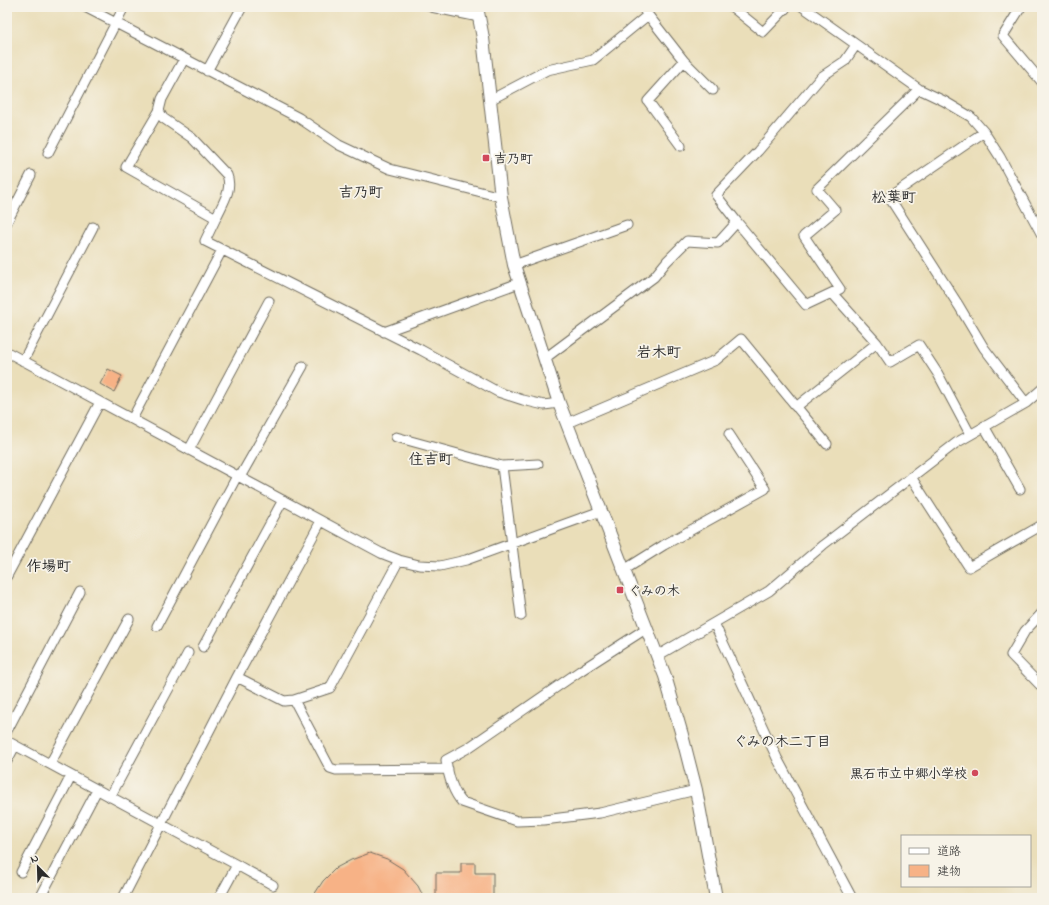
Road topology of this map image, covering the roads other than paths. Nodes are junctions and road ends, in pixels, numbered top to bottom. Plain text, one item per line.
1 (85, 7) edge
2 (124, 7) edge
3 (242, 7) edge
4 (431, 7) edge
5 (642, 7) edge
6 (732, 7) edge
7 (787, 7) edge
8 (803, 7) edge
9 (1021, 7) edge
10 (478, 12) edge
11 (648, 15) junction
12 (116, 23) junction
13 (856, 45) junction
14 (184, 59) junction
15 (684, 61) junction
16 (207, 71) junction
17 (1042, 82) edge
18 (919, 89) junction
19 (713, 90) dead end
20 (490, 100) junction
21 (159, 111) junction
22 (984, 132) junction
23 (681, 146) dead end
24 (48, 153) dead end
25 (31, 176) dead end
26 (501, 197) junction
27 (216, 218) junction
28 (7, 222) edge
29 (737, 222) junction
30 (627, 225) dead end
31 (93, 227) dead end
32 (1042, 235) edge
33 (222, 250) junction
34 (514, 265) junction
35 (519, 282) junction
36 (832, 293) junction
37 (269, 301) dead end
38 (384, 332) junction
39 (877, 343) junction
40 (7, 352) edge
41 (544, 359) junction
42 (23, 361) junction
43 (303, 366) dead end
44 (1041, 393) edge
45 (100, 402) junction
46 (559, 403) junction
47 (1026, 403) junction
48 (796, 407) junction
49 (132, 419) junction
50 (567, 423) junction
51 (984, 426) junction
52 (729, 434) dead end
53 (970, 434) junction
54 (396, 437) dead end
55 (827, 444) dead end
56 (189, 450) junction
57 (538, 464) dead end
58 (502, 466) junction
59 (239, 477) junction
60 (911, 477) junction
61 (1020, 489) dead end
62 (283, 500) junction
63 (601, 511) junction
64 (321, 520) junction
65 (1042, 525) edge
66 (511, 544) junction
67 (399, 560) junction
68 (624, 570) junction
69 (7, 576) edge
70 (80, 592) dead end
71 (1042, 613) edge
72 (520, 616) dead end
73 (129, 618) dead end
74 (714, 623) junction
75 (157, 626) dead end
76 (647, 628) junction
77 (203, 647) dead end
78 (188, 653) dead end
79 (657, 656) junction
80 (237, 677) junction
81 (1042, 687) edge
82 (294, 700) junction
83 (7, 731) edge
84 (11, 743) edge
85 (7, 761) edge
86 (50, 764) junction
87 (448, 769) junction
88 (71, 776) junction
89 (97, 790) junction
90 (696, 790) junction
91 (110, 797) junction
92 (161, 824) junction
93 (237, 865) junction
94 (21, 872) dead end
95 (273, 885) dead end
96 (40, 898) edge
97 (123, 898) edge
98 (219, 898) edge
99 (716, 898) edge
100 (852, 898) edge

1 - 12 street
2 - 12 street
3 - 16 street
4 - 10 street
5 - 11 street
6 - 7 street
8 - 13 street
9 - 17 street
10 - 20 street
11 - 15 street
11 - 20 street
12 - 14 street
12 - 24 street
13 - 18 street
13 - 29 street
14 - 16 street
14 - 21 street
15 - 19 street
15 - 23 street
16 - 26 street
18 - 22 street
18 - 36 street
20 - 26 street
21 - 27 street
21 - 27 street
22 - 32 street
22 - 47 street
25 - 28 street
26 - 34 street
27 - 33 street
29 - 36 street
29 - 41 street
30 - 34 street
31 - 42 street
33 - 38 street
33 - 49 street
34 - 35 street
35 - 38 street
35 - 41 street
36 - 39 street
37 - 56 street
38 - 46 street
39 - 48 street
39 - 53 street
40 - 42 street
41 - 46 street
42 - 45 street
43 - 59 street
44 - 47 street
45 - 49 street
45 - 69 street
46 - 50 street
47 - 51 street
48 - 50 street
48 - 55 street
49 - 56 street
50 - 63 street
51 - 53 street
51 - 61 street
52 - 68 street
53 - 60 street
54 - 58 street
56 - 59 street
57 - 58 street
58 - 66 street
59 - 62 street
59 - 75 street
60 - 65 street
60 - 74 street
62 - 64 street
62 - 77 street
63 - 66 street
63 - 68 street
64 - 67 street
64 - 80 street
66 - 67 street
66 - 72 street
67 - 82 street
68 - 76 street
70 - 83 street
71 - 81 street
73 - 86 street
74 - 79 street
74 - 100 street
76 - 79 street
76 - 87 street
78 - 91 street
79 - 90 street
80 - 82 street
80 - 92 street
82 - 87 street
84 - 85 street
84 - 86 street
86 - 88 street
87 - 90 street
88 - 89 street
88 - 94 street
89 - 91 street
89 - 96 street
90 - 99 street
91 - 92 street
92 - 93 street
92 - 97 street
93 - 95 street
93 - 98 street

